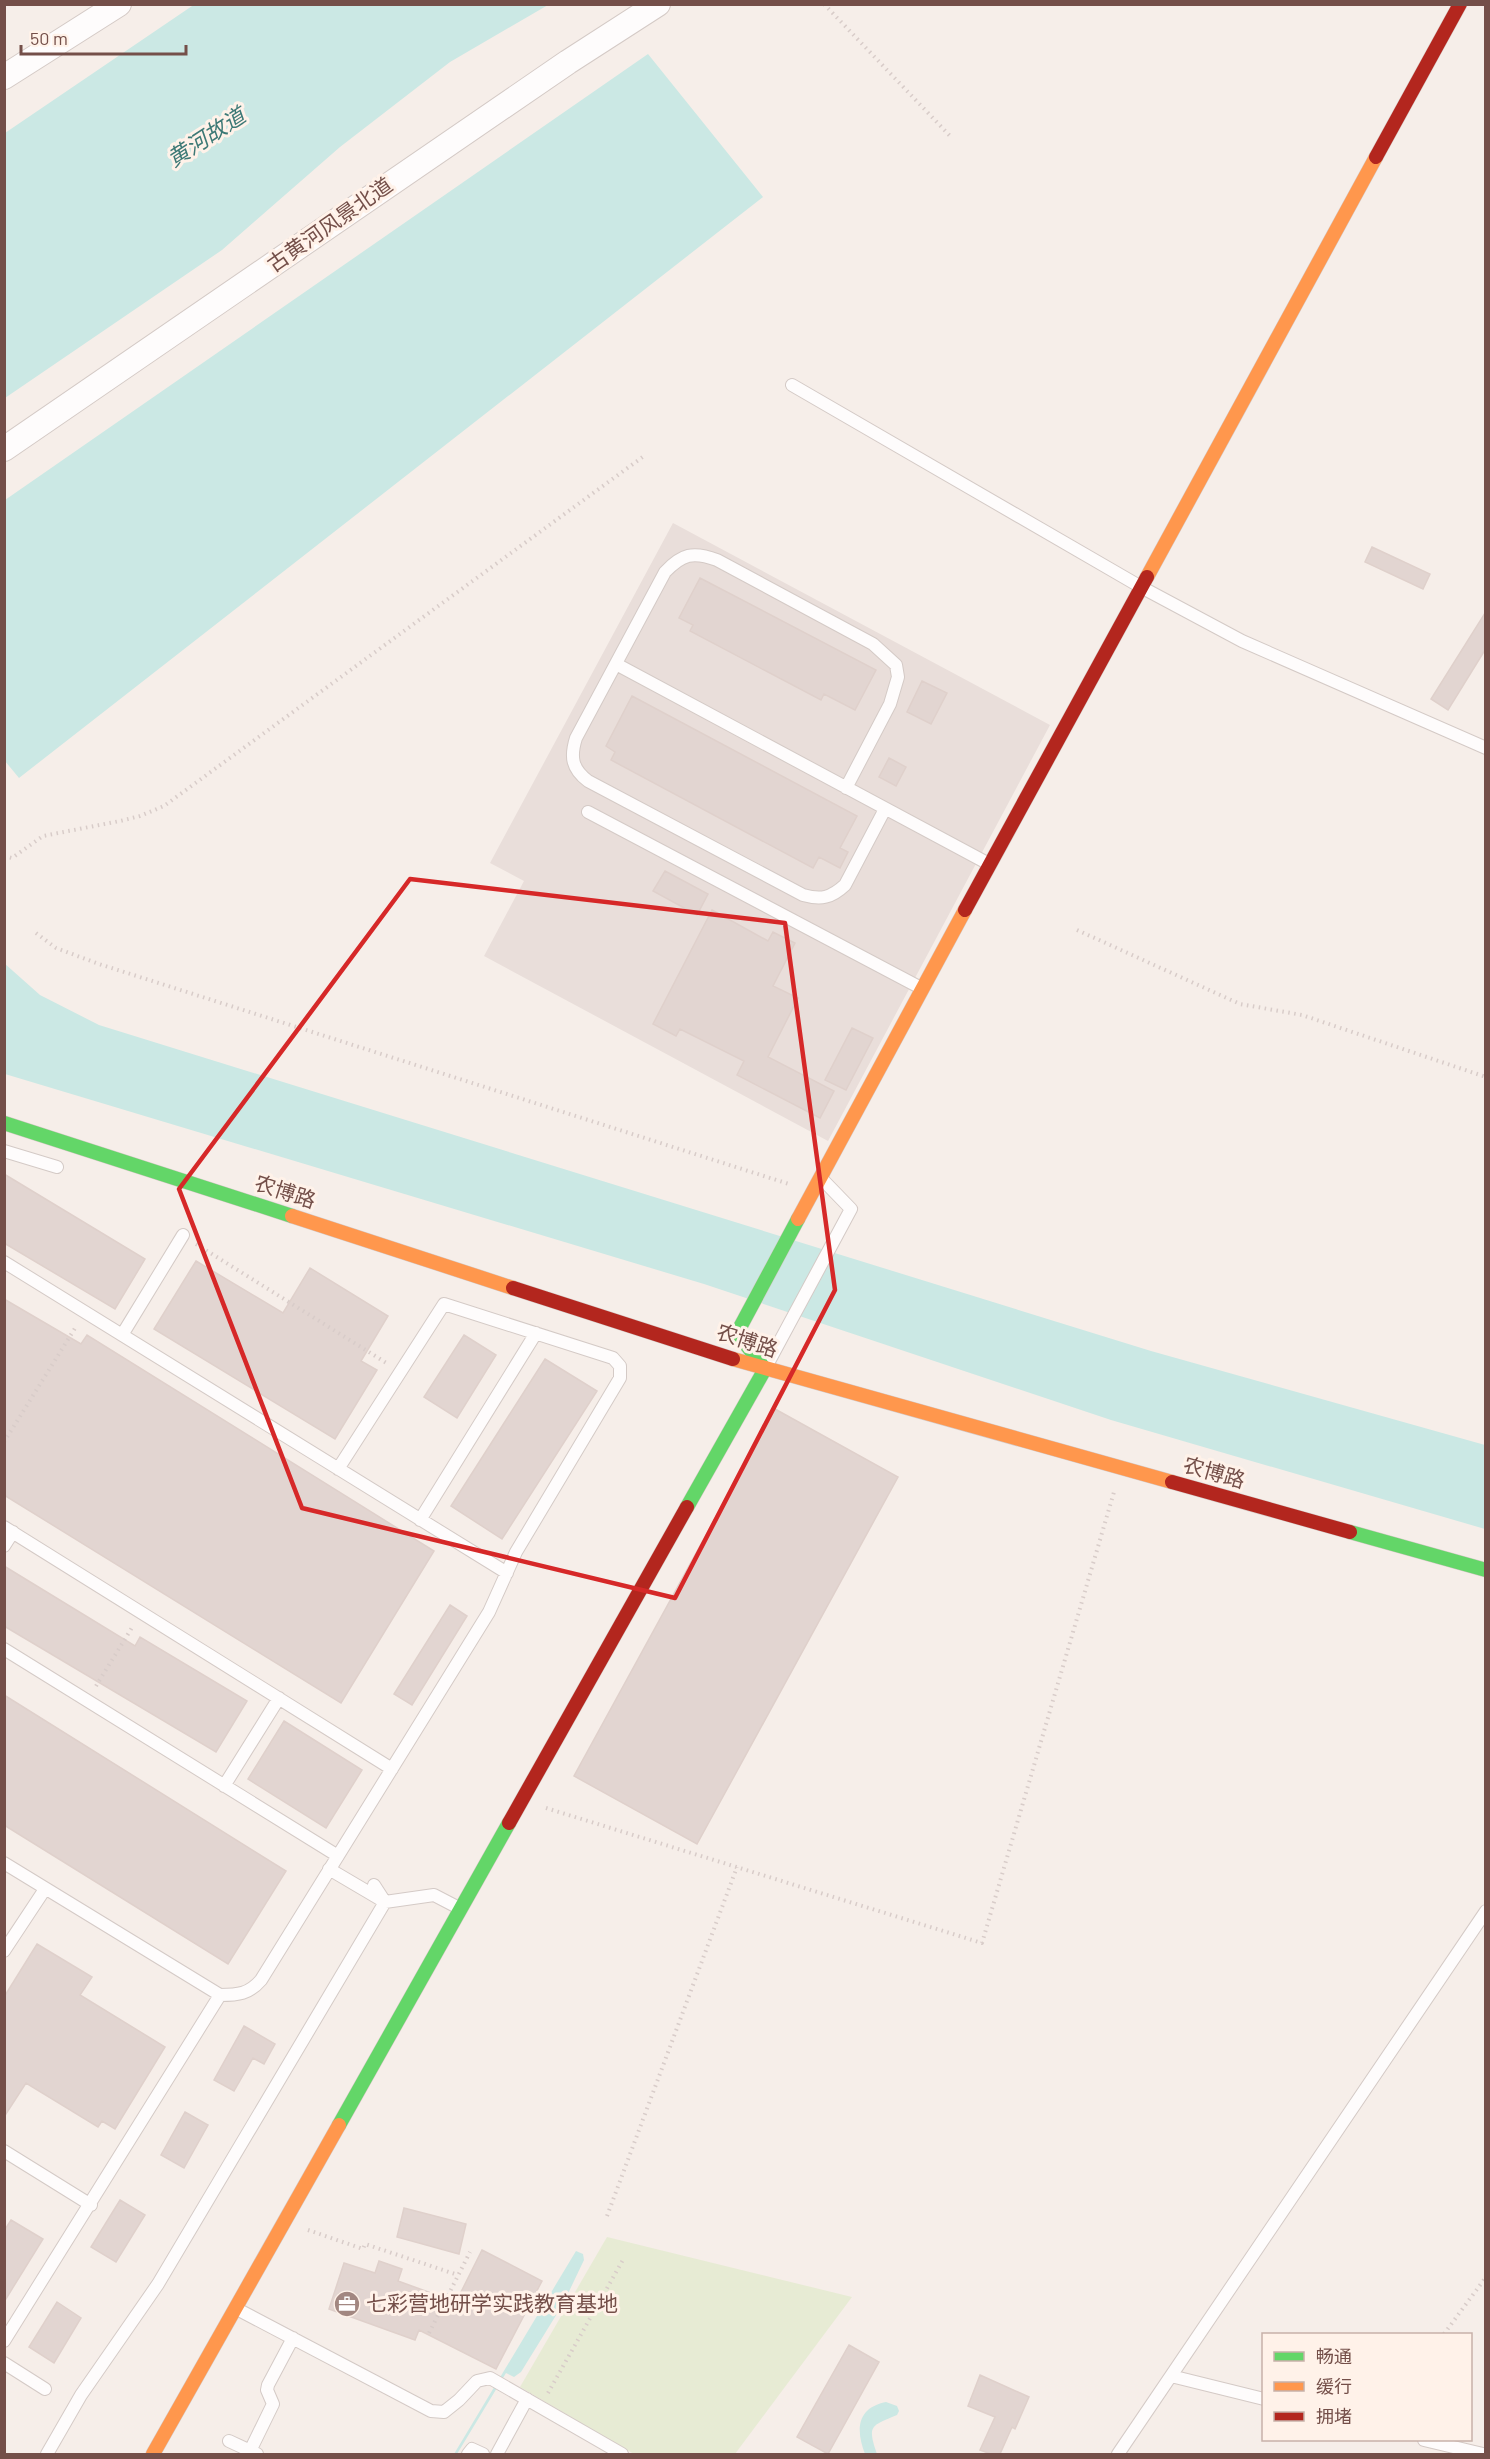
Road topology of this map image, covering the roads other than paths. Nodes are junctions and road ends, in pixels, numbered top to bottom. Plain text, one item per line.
1 (119, 4) edge
2 (658, 4) edge
3 (1460, 4) edge
4 (4, 77) edge
5 (792, 385) dead end
6 (4, 449) edge
7 (1141, 587) junction
8 (616, 663) junction
9 (1485, 748) edge
10 (846, 788) junction
11 (885, 809) junction
12 (588, 812) dead end
13 (990, 865) junction
14 (922, 989) junction
15 (4, 1123) edge
16 (4, 1152) edge
17 (57, 1167) dead end
18 (820, 1177) junction
19 (183, 1235) road end
20 (4, 1262) edge
21 (536, 1333) junction
22 (122, 1335) junction
23 (765, 1369) junction
24 (338, 1470) junction
25 (420, 1520) junction
26 (9, 1530) edge
27 (4, 1546) edge
28 (1485, 1570) edge
29 (507, 1572) junction
30 (4, 1649) edge
31 (279, 1698) junction
32 (392, 1769) junction
33 (224, 1786) junction
34 (338, 1856) junction
35 (4, 1863) edge
36 (329, 1869) junction
37 (374, 1884) dead end
38 (45, 1889) junction
39 (385, 1902) junction
40 (460, 1909) junction
41 (1485, 1911) edge
42 (4, 1951) edge
43 (220, 1995) junction
44 (4, 2151) edge
45 (91, 2205) junction
46 (236, 2308) junction
47 (293, 2338) junction
48 (4, 2341) edge
49 (4, 2363) edge
50 (1171, 2376) junction
51 (45, 2389) dead end
52 (527, 2399) junction
53 (1262, 2399) edge
54 (229, 2441) dead end
55 (1432, 2441) edge
56 (254, 2453) edge
57 (47, 2454) edge
58 (153, 2454) edge
59 (468, 2454) edge
60 (483, 2454) edge
61 (497, 2454) edge
62 (622, 2454) edge
63 (1118, 2454) edge
64 (1483, 2454) edge

1 - 4 street
2 - 6 street, 古黄河风景北道
3 - 7 street
5 - 7 lane
7 - 9 lane
7 - 13 street
8 - 10 lane
8 - 10 lane
8 - 11 lane
10 - 11 lane
11 - 13 lane
12 - 14 lane
13 - 14 street
14 - 18 street
15 - 23 street, 农博路
16 - 17 lane
18 - 23 street
18 - 23 lane
19 - 22 lane
20 - 22 lane
21 - 24 lane
21 - 25 lane
21 - 29 lane
22 - 24 lane
23 - 28 street, 农博路
23 - 40 street
24 - 25 lane
25 - 29 lane
26 - 27 lane
26 - 31 lane
29 - 32 lane
30 - 33 lane
31 - 32 lane
31 - 33 lane
32 - 34 lane
33 - 34 lane
34 - 36 lane
35 - 38 lane
36 - 39 lane
36 - 43 lane
37 - 39 lane
38 - 42 lane
38 - 43 lane
39 - 40 lane
39 - 57 lane
40 - 46 street
41 - 50 lane
43 - 45 lane
44 - 45 lane
45 - 48 lane
46 - 47 lane
46 - 58 street
47 - 52 lane
47 - 56 lane
49 - 51 lane
50 - 53 lane
50 - 63 lane
52 - 61 lane
52 - 62 lane
54 - 56 lane
55 - 64 lane
59 - 60 lane

